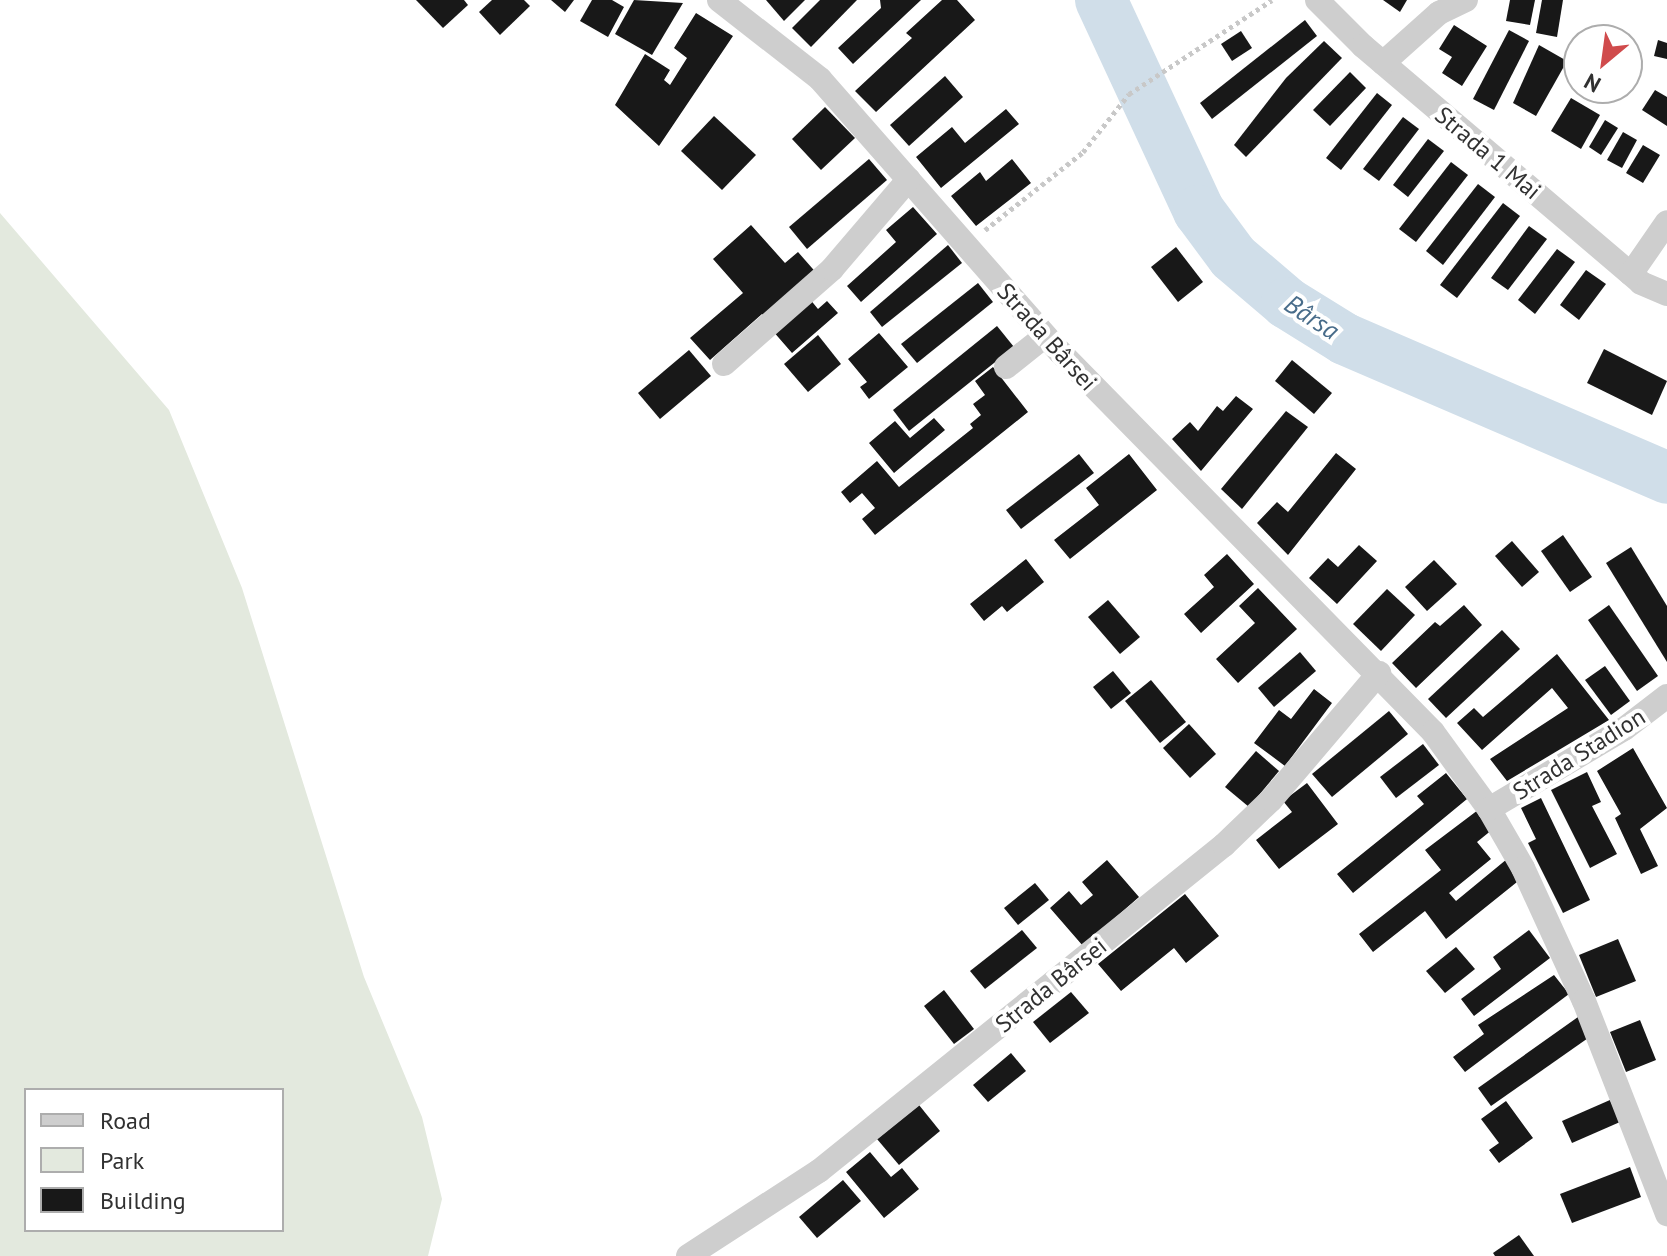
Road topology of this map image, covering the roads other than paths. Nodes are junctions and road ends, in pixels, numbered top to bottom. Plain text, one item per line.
1 (719, 0) edge
2 (1317, 0) edge
3 (1466, 0) edge
4 (1383, 63) junction
5 (909, 179) junction
6 (1667, 222) edge
7 (1636, 278) junction
8 (1667, 294) edge
9 (1667, 307) edge
10 (1045, 336) junction
11 (724, 364) dead end
12 (1006, 367) dead end
13 (1379, 673) junction
14 (1667, 696) edge
15 (1489, 809) junction
16 (1666, 1207) edge
17 (688, 1256) edge

1 - 5 street, Strada Bârsei
2 - 4 street, Strada 1 Mai
3 - 4 street
4 - 7 street, Strada 1 Mai
5 - 10 street, Strada Bârsei
5 - 11 street
6 - 7 street
7 - 8 street, Strada 1 Mai
7 - 9 street
10 - 12 street
10 - 13 street, Strada Bârsei
13 - 15 street, Strada Bârsei
13 - 17 street, Strada Bârsei
14 - 15 street, Strada Stadion
15 - 16 street, Strada Bârsei

